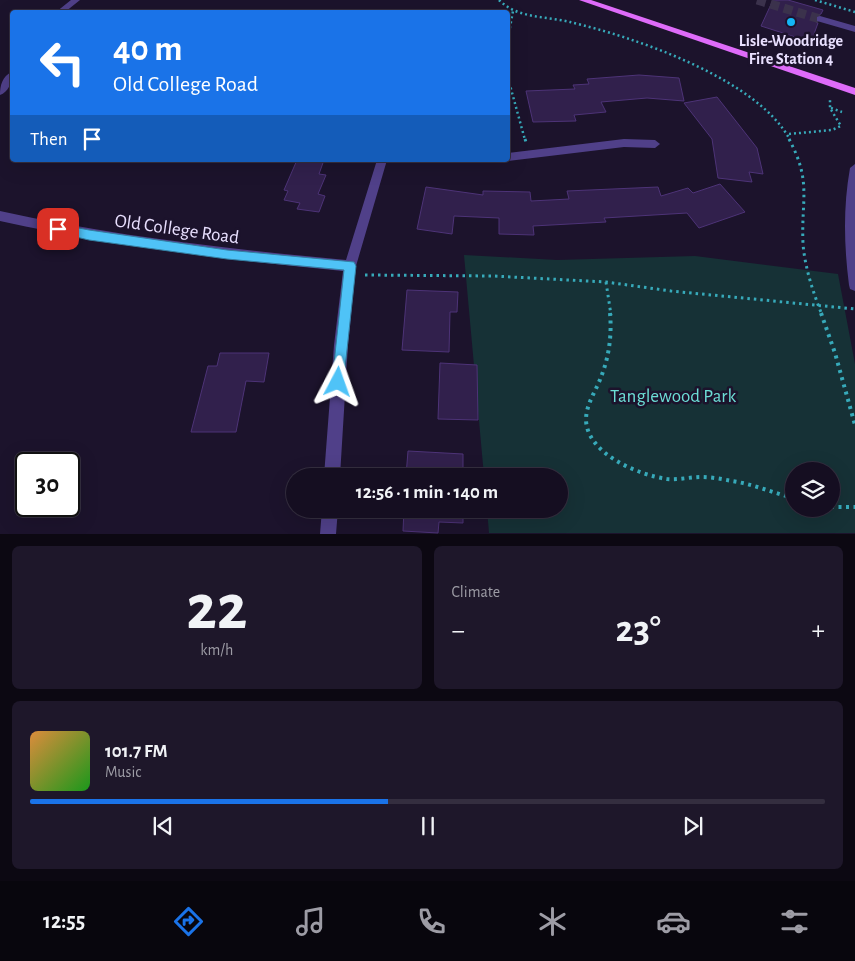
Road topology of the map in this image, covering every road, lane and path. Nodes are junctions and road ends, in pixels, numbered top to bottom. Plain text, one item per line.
1 (76, 0) edge
2 (499, 0) edge
3 (583, 0) edge
4 (815, 0) edge
5 (63, 10) edge
6 (513, 11) junction
7 (855, 12) edge
8 (820, 19) tunnel mouth
9 (510, 27) edge
10 (855, 29) edge
11 (10, 78) edge
12 (510, 85) edge
13 (0, 92) edge
14 (855, 92) edge
15 (830, 100) dead end
16 (830, 108) junction
17 (842, 112) dead end
18 (788, 134) junction
19 (655, 144) dead end
20 (530, 155) junction
21 (510, 157) edge
22 (381, 162) edge
23 (855, 168) edge
24 (0, 216) edge
25 (350, 270) junction
26 (606, 282) junction
27 (855, 285) edge
28 (817, 305) junction
29 (855, 309) edge
30 (855, 426) edge
31 (333, 468) edge
32 (785, 495) edge
33 (840, 507) edge
34 (855, 507) edge
35 (329, 518) edge
36 (328, 534) edge

1 - 5 street
2 - 6 path
3 - 14 main road
4 - 7 path
6 - 9 path
6 - 18 path
8 - 10 street
11 - 13 street
12 - 20 path
15 - 16 path
16 - 17 path
16 - 18 path
18 - 28 path
19 - 20 street
20 - 21 street
22 - 25 street
23 - 27 street
24 - 25 street, Old College Road
25 - 26 path
25 - 31 street
26 - 28 path
26 - 32 path
28 - 29 path
28 - 30 path
33 - 34 path
35 - 36 street

